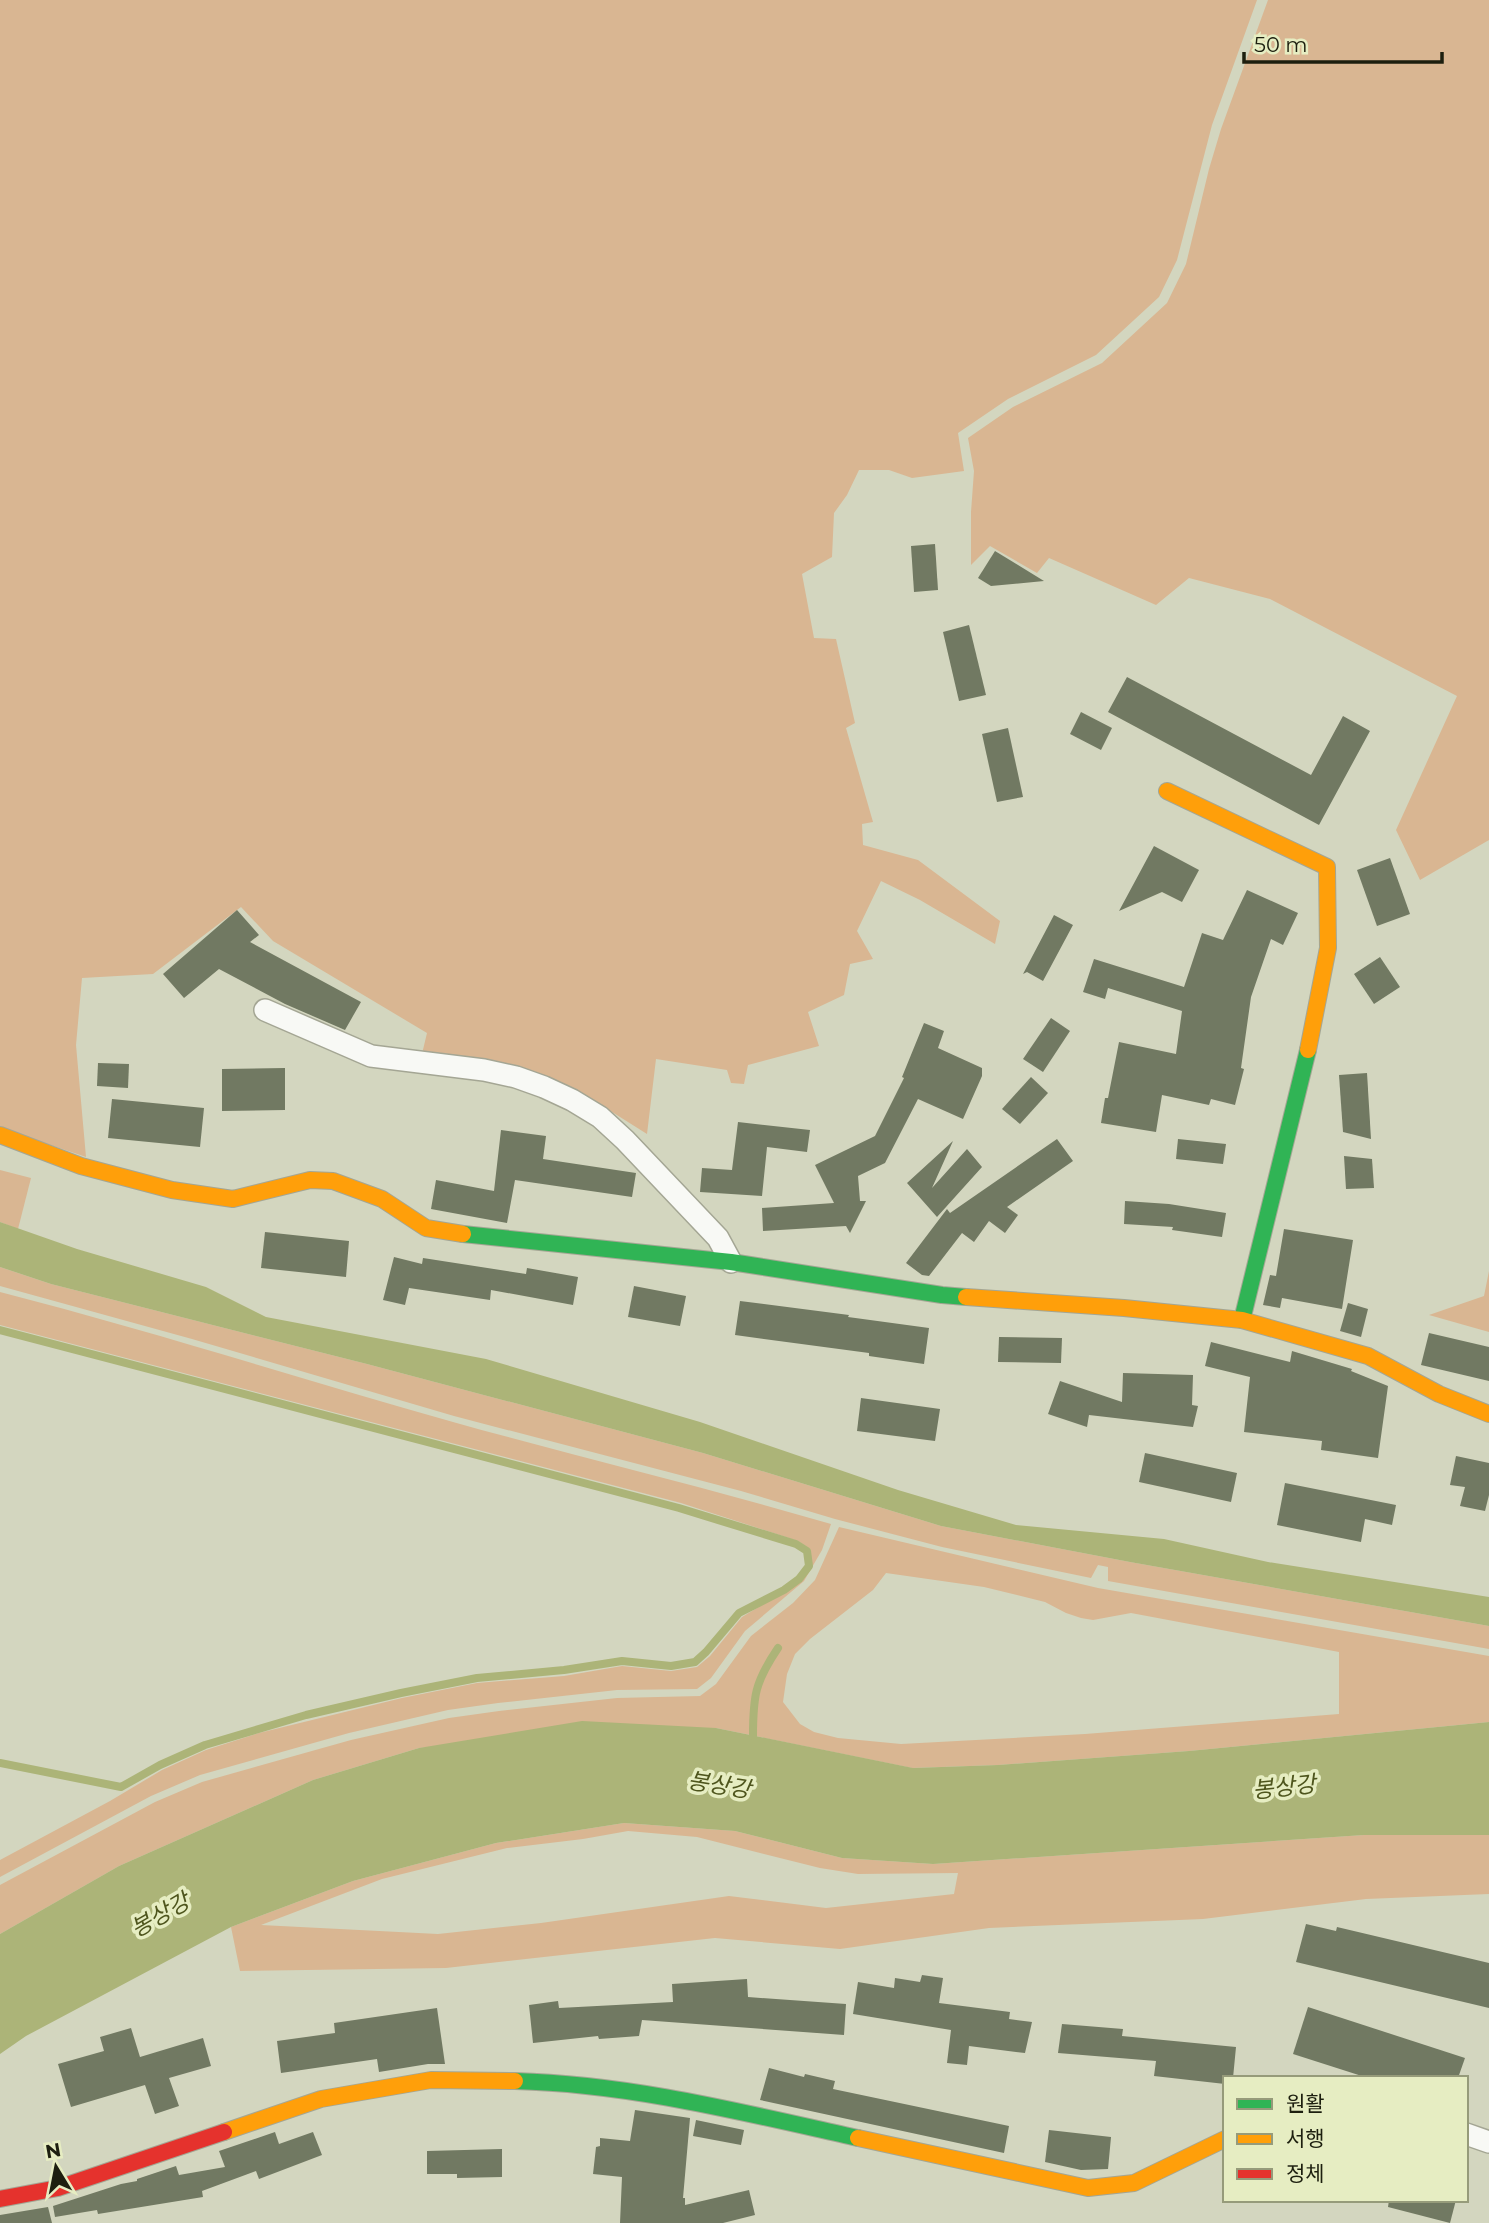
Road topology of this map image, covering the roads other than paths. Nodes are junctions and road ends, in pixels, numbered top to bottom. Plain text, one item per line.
1 (1167, 790) dead end
2 (265, 1010) dead end
3 (0, 1135) edge
4 (731, 1262) junction
5 (1242, 1320) junction
6 (1489, 1414) edge
7 (1468, 2135) edge
8 (1223, 2140) edge
9 (1489, 2142) edge
10 (0, 2199) edge

1 - 5 street
2 - 4 street
3 - 4 street
4 - 5 street
5 - 6 street
7 - 9 street
8 - 10 street

